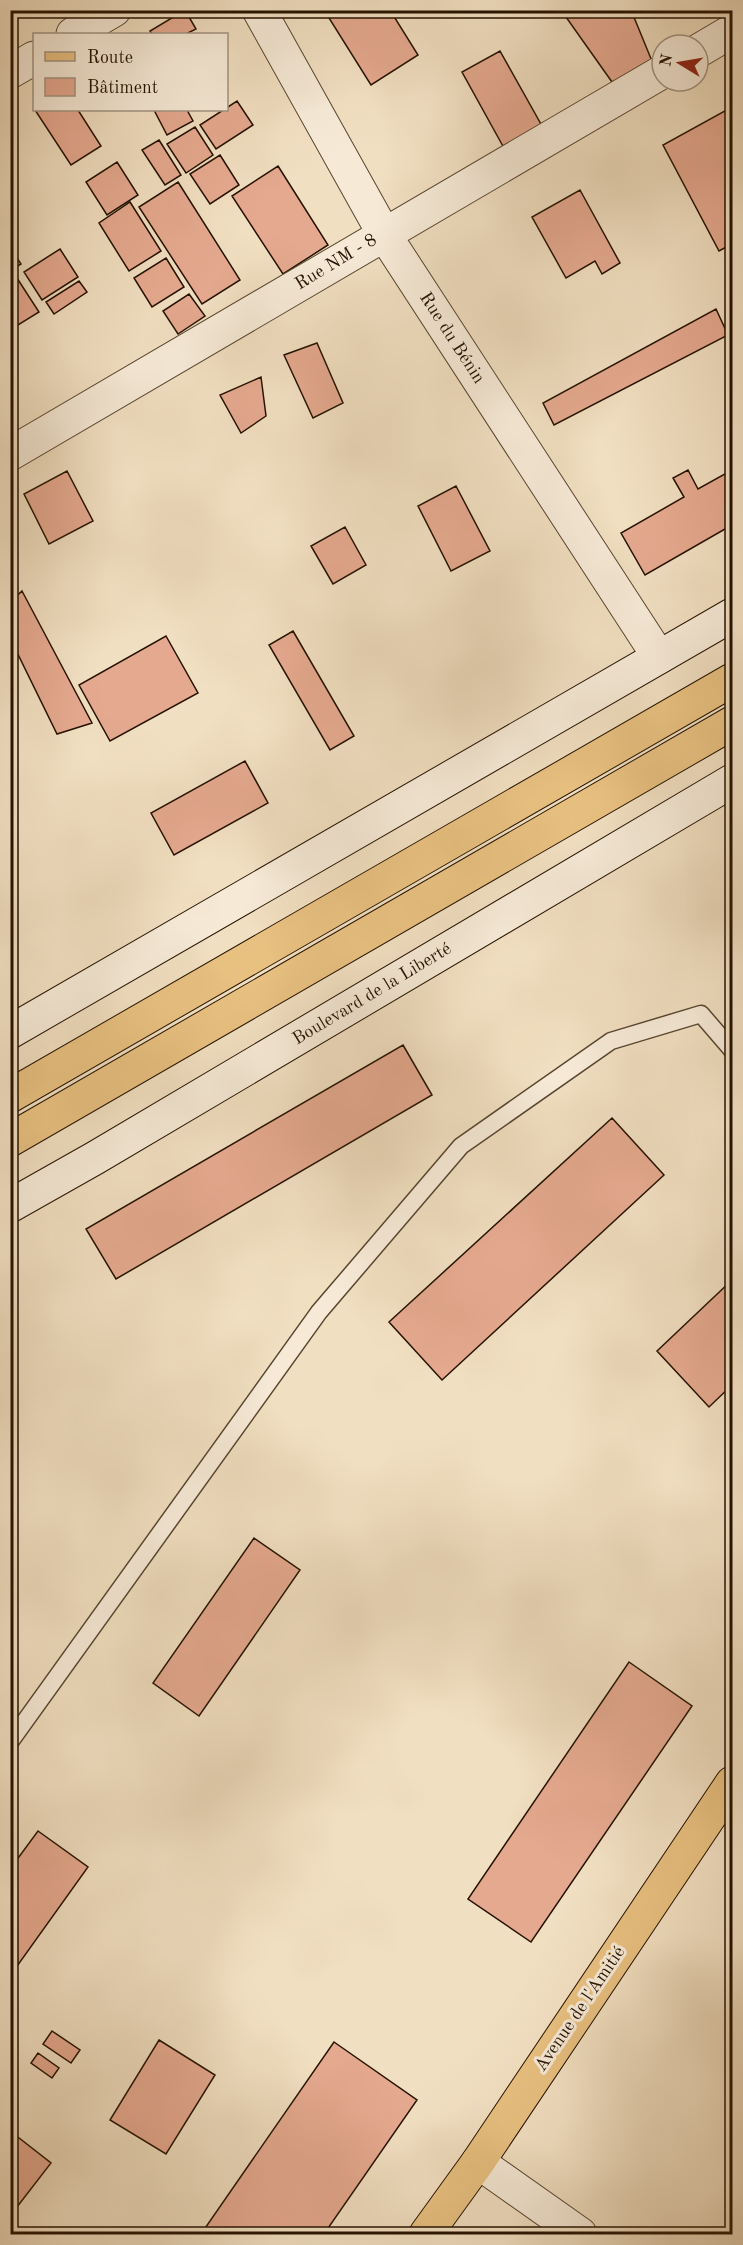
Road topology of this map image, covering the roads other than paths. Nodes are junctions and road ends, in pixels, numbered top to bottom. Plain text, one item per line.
1 (114, 10) edge
2 (259, 10) edge
3 (732, 31) edge
4 (75, 33) edge
5 (710, 44) edge
6 (33, 59) edge
7 (10, 72) edge
8 (650, 79) edge
9 (384, 234) junction
10 (10, 454) edge
11 (732, 615) edge
12 (659, 657) junction
13 (732, 680) edge
14 (732, 723) edge
15 (732, 780) edge
16 (10, 1032) edge
17 (732, 1050) edge
18 (10, 1096) edge
19 (10, 1140) edge
20 (10, 1206) edge
21 (10, 1742) edge
22 (732, 1783) edge
23 (478, 2162) junction
24 (426, 2235) edge
25 (580, 2235) edge

1 - 4 street
2 - 9 street, Rue du Bénin
3 - 5 street
6 - 7 street
8 - 9 street, Rue NM - 8
9 - 10 street, Rue NM - 8
9 - 12 street, Rue du Bénin
11 - 12 street
12 - 16 street
13 - 18 main road
14 - 19 main road
15 - 20 street, Boulevard de la Liberté
17 - 21 lane
22 - 23 main road, Avenue de l'Amitié
23 - 24 main road, Avenue de l'Amitié
23 - 25 street

